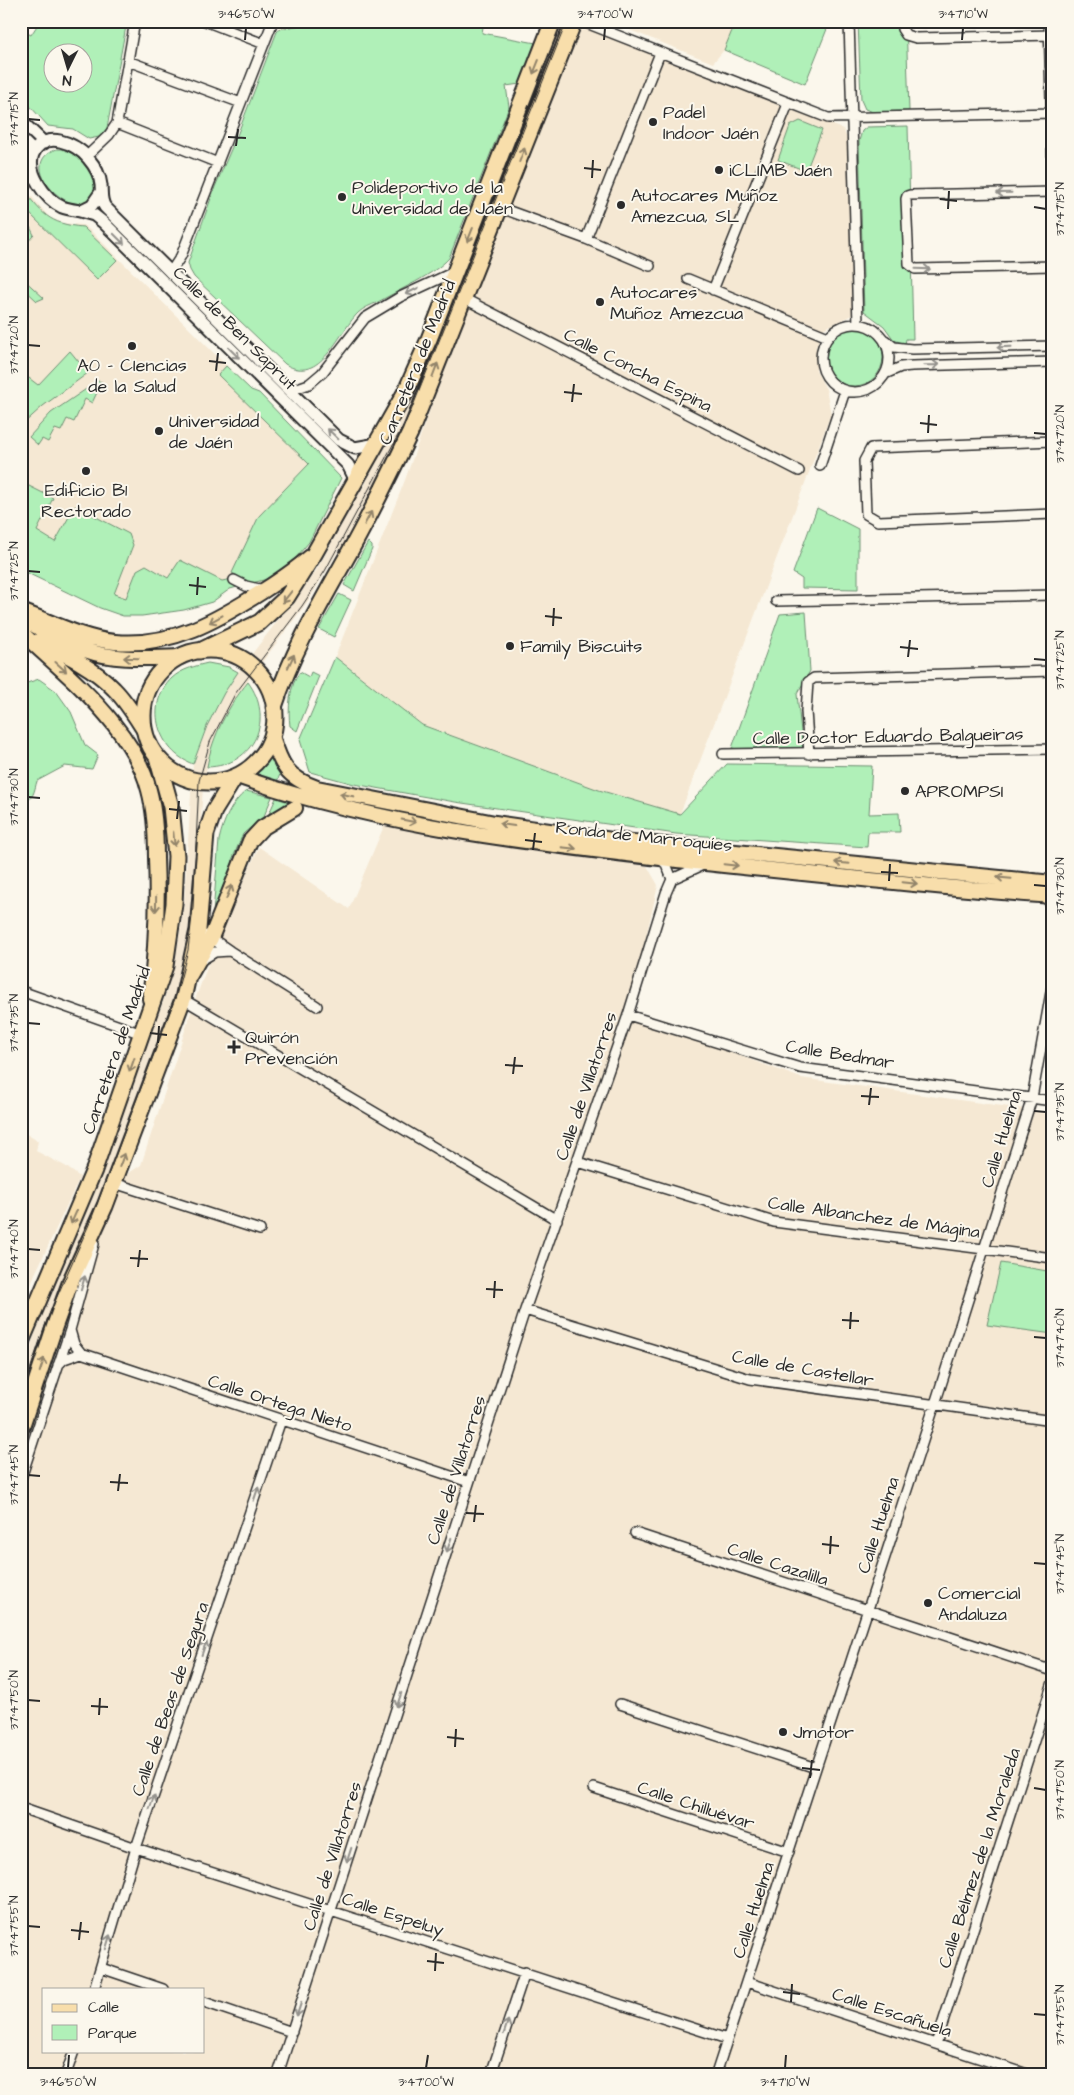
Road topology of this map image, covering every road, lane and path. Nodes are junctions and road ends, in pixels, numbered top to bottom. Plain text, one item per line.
1 (135, 21) edge
2 (205, 21) edge
3 (273, 21) edge
4 (553, 21) edge
5 (574, 21) edge
6 (581, 21) edge
7 (849, 21) edge
8 (902, 21) edge
9 (1049, 21) edge
10 (1051, 35) edge
11 (264, 44) junction
12 (660, 53) junction
13 (128, 61) junction
14 (241, 103) junction
15 (788, 104) junction
16 (1052, 113) edge
17 (852, 119) junction
18 (21, 121) edge
19 (117, 123) junction
20 (21, 139) edge
21 (44, 143) junction
22 (34, 152) junction
23 (87, 156) junction
24 (218, 163) junction
25 (1053, 180) edge
26 (101, 192) junction
27 (1053, 192) edge
28 (501, 208) junction
29 (80, 211) junction
30 (586, 239) junction
31 (650, 266) dead end
32 (1053, 266) edge
33 (456, 271) junction
34 (170, 273) junction
35 (688, 279) dead end
36 (714, 290) junction
37 (463, 298) junction
38 (858, 324) junction
39 (828, 337) junction
40 (883, 339) junction
41 (1053, 346) edge
42 (1053, 362) edge
43 (885, 374) junction
44 (288, 391) junction
45 (845, 391) junction
46 (1053, 441) edge
47 (377, 444) junction
48 (820, 466) dead end
49 (798, 471) dead end
50 (356, 481) junction
51 (1053, 514) edge
52 (314, 554) junction
53 (264, 590) junction
54 (1053, 595) edge
55 (776, 600) dead end
56 (245, 603) junction
57 (21, 611) edge
58 (21, 619) edge
59 (23, 634) edge
60 (200, 651) junction
61 (180, 657) junction
62 (1053, 671) edge
63 (274, 707) junction
64 (144, 730) junction
65 (272, 736) junction
66 (1053, 749) edge
67 (723, 754) dead end
68 (809, 754) junction
69 (157, 757) junction
70 (236, 776) junction
71 (295, 808) dead end
72 (654, 857) junction
73 (709, 863) junction
74 (672, 879) junction
75 (1049, 886) edge
76 (1053, 905) edge
77 (205, 934) junction
78 (230, 952) junction
79 (193, 970) junction
80 (1053, 981) edge
81 (21, 991) edge
82 (183, 999) junction
83 (318, 1006) dead end
84 (628, 1015) junction
85 (148, 1016) junction
86 (142, 1034) junction
87 (1032, 1098) junction
88 (1053, 1100) edge
89 (578, 1162) junction
90 (114, 1183) junction
91 (105, 1206) junction
92 (557, 1220) junction
93 (260, 1230) dead end
94 (985, 1248) junction
95 (1053, 1258) edge
96 (526, 1310) junction
97 (25, 1322) edge
98 (70, 1330) junction
99 (21, 1342) edge
100 (81, 1354) junction
101 (58, 1365) junction
102 (935, 1404) junction
103 (281, 1420) junction
104 (1053, 1420) edge
105 (21, 1428) edge
106 (21, 1478) edge
107 (469, 1482) junction
108 (635, 1533) dead end
109 (867, 1611) junction
110 (1053, 1671) edge
111 (1053, 1682) edge
112 (620, 1704) dead end
113 (816, 1768) junction
114 (594, 1788) dead end
115 (21, 1808) edge
116 (136, 1848) junction
117 (789, 1852) junction
118 (331, 1911) junction
119 (101, 1968) junction
120 (525, 1972) junction
121 (746, 1982) junction
122 (94, 1988) edge
123 (160, 1988) edge
124 (205, 2002) edge
125 (292, 2032) junction
126 (727, 2038) junction
127 (936, 2044) junction
128 (74, 2052) edge
129 (66, 2074) edge
130 (278, 2074) edge
131 (491, 2074) edge
132 (716, 2074) edge
133 (1027, 2074) edge

1 - 13 street
2 - 11 street
3 - 11 street
4 -> 33 highway, Carretera de Madrid
28 -> 5 highway, Carretera de Madrid
6 - 12 street
7 - 17 street
8 - 10 street
9 - 10 street
10 - 16 street
11 - 14 street
12 - 15 street
12 - 30 street
13 - 14 street
13 - 19 street
14 - 24 street
15 - 17 street
15 - 36 street
16 - 17 street
16 - 25 street
17 - 38 street
18 - 21 street
19 - 23 street
19 - 24 street
20 - 22 street
21 - 22 street
21 - 23 street
22 - 29 street
23 - 26 street
24 - 34 street
26 - 29 street
26 - 34 street, Calle de Ben Saprut
27 -> 32 street
28 - 30 street
28 - 37 highway, Carretera de Madrid
29 -> 50 street, Calle de Ben Saprut
30 - 31 street
33 -> 44 street, Calle de Ben Saprut
33 - 47 highway, Carretera de Madrid
34 - 44 street, Calle de Ben Saprut
35 - 36 street
36 - 39 street
37 - 49 street, Calle Concha Espina
63 -> 37 highway, Carretera de Madrid
38 - 39 street
38 - 40 street
39 - 45 street
41 -> 40 street
40 - 43 street
43 -> 42 street
43 - 45 street
47 -> 44 street, Calle de Ben Saprut
45 - 48 street
46 - 51 street
47 - 50 highway, Carretera de Madrid
50 - 52 highway, Carretera de Madrid
52 - 53 main road
52 -> 60 highway, Carretera de Madrid
53 - 56 main road
53 - 56 street
54 - 55 street
56 -> 57 main road
61 -> 58 main road
59 - 64 main road
59 -> 85 main road
60 - 61 highway
60 - 63 highway
61 - 64 highway
62 - 68 street
63 - 65 highway
64 - 69 highway
65 - 70 highway
75 -> 65 main road, Ronda de Marroquíes
66 - 68 street, Calle Doctor Eduardo Balgueiras
67 - 68 street, Calle Doctor Eduardo Balgueiras
69 - 70 highway
69 -> 85 highway, Carretera de Madrid
70 -> 72 main road, Ronda de Marroquíes
70 - 77 highway
77 -> 71 main road
72 - 73 main road, Ronda de Marroquíes
72 - 74 street
73 - 74 street
73 -> 75 main road, Ronda de Marroquíes
74 - 84 street, Calle de Villatorres
75 - 76 street
77 - 78 street
77 - 79 highway
78 - 79 street
78 - 83 street
79 - 82 highway
80 - 87 street, Calle Huelma
81 - 86 street
90 -> 82 highway
82 - 92 street
84 - 87 street, Calle Bedmar
84 - 89 street, Calle de Villatorres
85 - 86 highway, Carretera de Madrid
86 -> 97 highway, Carretera de Madrid
87 - 88 street, Calle Bedmar
87 - 94 street, Calle Huelma
89 - 92 street, Calle de Villatorres
89 - 94 street, Calle Albanchez de Mágina
90 - 91 highway
90 - 93 street
98 -> 91 street
105 -> 91 highway
92 - 96 street, Calle de Villatorres
94 - 95 street, Calle Albanchez de Mágina
94 - 102 street, Calle Huelma
96 - 102 street, Calle de Castellar
96 - 107 street, Calle de Villatorres
97 - 99 highway, Carretera de Madrid
98 - 100 street
98 - 101 street
100 - 101 street
100 - 103 street, Calle Ortega Nieto
101 - 106 street
102 - 104 street, Calle de Castellar
102 - 109 street, Calle Huelma
103 - 107 street, Calle Ortega Nieto
116 -> 103 street, Calle de Beas de Segura
107 -> 118 street, Calle de Villatorres
108 - 109 street, Calle Cazalilla
109 - 110 street, Calle Cazalilla
109 - 113 street, Calle Huelma
111 - 127 street, Calle Bélmez de la Moraleda
112 - 113 street
113 - 117 street, Calle Huelma
114 - 117 street, Calle Chilluévar
115 - 116 street, Calle Espeluy
116 - 118 street, Calle Espeluy
119 -> 116 street, Calle de Beas de Segura
117 - 121 street, Calle Huelma
118 - 120 street, Calle Espeluy
118 -> 125 street, Calle de Villatorres
119 - 122 street, Calle de Beas de Segura
119 - 123 street
120 - 126 street, Calle Espeluy
131 -> 120 street
121 - 126 street, Calle Huelma
121 - 127 street, Calle Escañuela
124 - 125 street
125 - 130 street, Calle de Villatorres
126 - 132 street, Calle Huelma
127 - 133 street, Calle Escañuela
128 - 129 street

